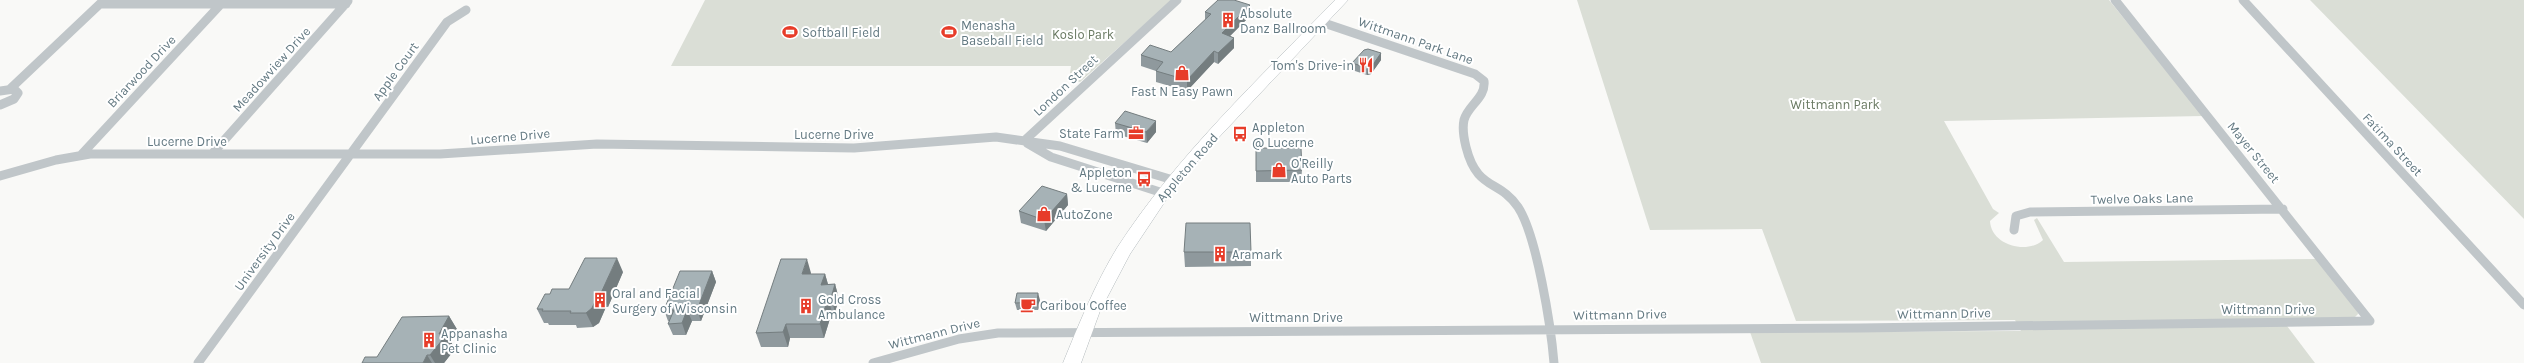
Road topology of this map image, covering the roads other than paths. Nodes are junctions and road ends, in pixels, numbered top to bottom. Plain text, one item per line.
1 (1177, 0) edge
2 (1342, 0) edge
3 (2115, 0) edge
4 (2243, 0) edge
5 (102, 2) edge
6 (348, 2) edge
7 (221, 4) junction
8 (466, 10) dead end
9 (1321, 22) junction
10 (10, 89) junction
11 (0, 91) edge
12 (0, 106) edge
13 (1024, 141) junction
14 (212, 154) junction
15 (351, 154) junction
16 (81, 155) junction
17 (0, 176) edge
18 (1173, 180) junction
19 (1163, 193) junction
20 (2283, 209) junction
21 (2014, 230) dead end
22 (2524, 305) edge
23 (2370, 321) joint
24 (1550, 329) junction
25 (1084, 333) junction
26 (198, 363) edge
27 (873, 363) edge
28 (1072, 363) edge
29 (1554, 363) edge

1 - 13 street, London Street
2 - 9 main road, Appleton Road
3 - 20 street, Mayer Street
4 - 22 street, Fatima Street
5 - 7 street
5 - 10 street
6 - 7 street
6 - 14 street, Meadowview Drive
7 - 16 street, Briarwood Drive
8 - 15 street, Apple Court
9 - 18 main road, Appleton Road
9 - 24 street, Wittmann Park Lane
10 - 11 street
10 - 12 street
13 - 15 street, Lucerne Drive
13 - 18 street, Lucerne Drive
13 - 19 street, Lucerne Drive
14 - 15 street, Lucerne Drive
14 - 16 street, Lucerne Drive
15 - 26 street, University Drive
16 - 17 street, Lucerne Drive
18 - 19 main road, Appleton Road
19 - 25 main road, Appleton Road
20 - 21 street, Twelve Oaks Lane
20 - 23 street, Mayer Street
23 - 24 street, Wittmann Drive
24 - 25 street, Wittmann Drive
24 - 29 street
25 - 27 street, Wittmann Drive
25 - 28 main road, Appleton Road

